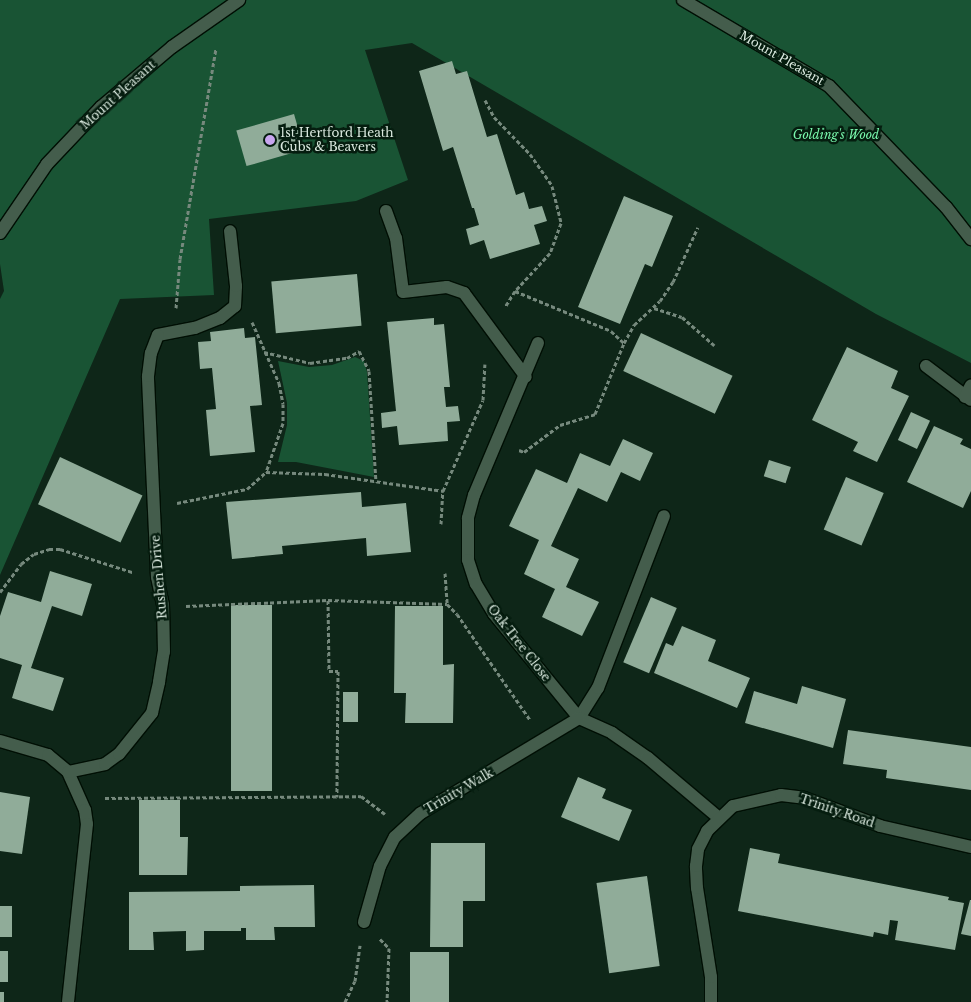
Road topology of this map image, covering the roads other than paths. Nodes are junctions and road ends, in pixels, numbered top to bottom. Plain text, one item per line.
1 (239, 0) edge
2 (683, 0) edge
3 (386, 211) dead end
4 (230, 231) dead end
5 (0, 233) edge
6 (971, 239) edge
7 (538, 343) dead end
8 (926, 366) dead end
9 (526, 377) junction
10 (969, 394) edge
11 (664, 516) dead end
12 (579, 718) junction
13 (0, 741) edge
14 (68, 772) junction
15 (719, 818) junction
16 (971, 847) edge
17 (364, 922) road end
18 (68, 1002) edge
19 (711, 1002) edge

1 - 5 street, Mount Pleasant
2 - 6 street, Mount Pleasant
3 - 9 street
4 - 14 street, Rushen Drive
7 - 9 street, Oak Tree Close
8 - 10 street
9 - 12 street, Oak Tree Close
11 - 12 street
12 - 15 street, Oak Tree Close
12 - 17 street, Trinity Walk
13 - 14 street
14 - 18 street
15 - 16 street, Trinity Road
15 - 19 street, Trinity Road

